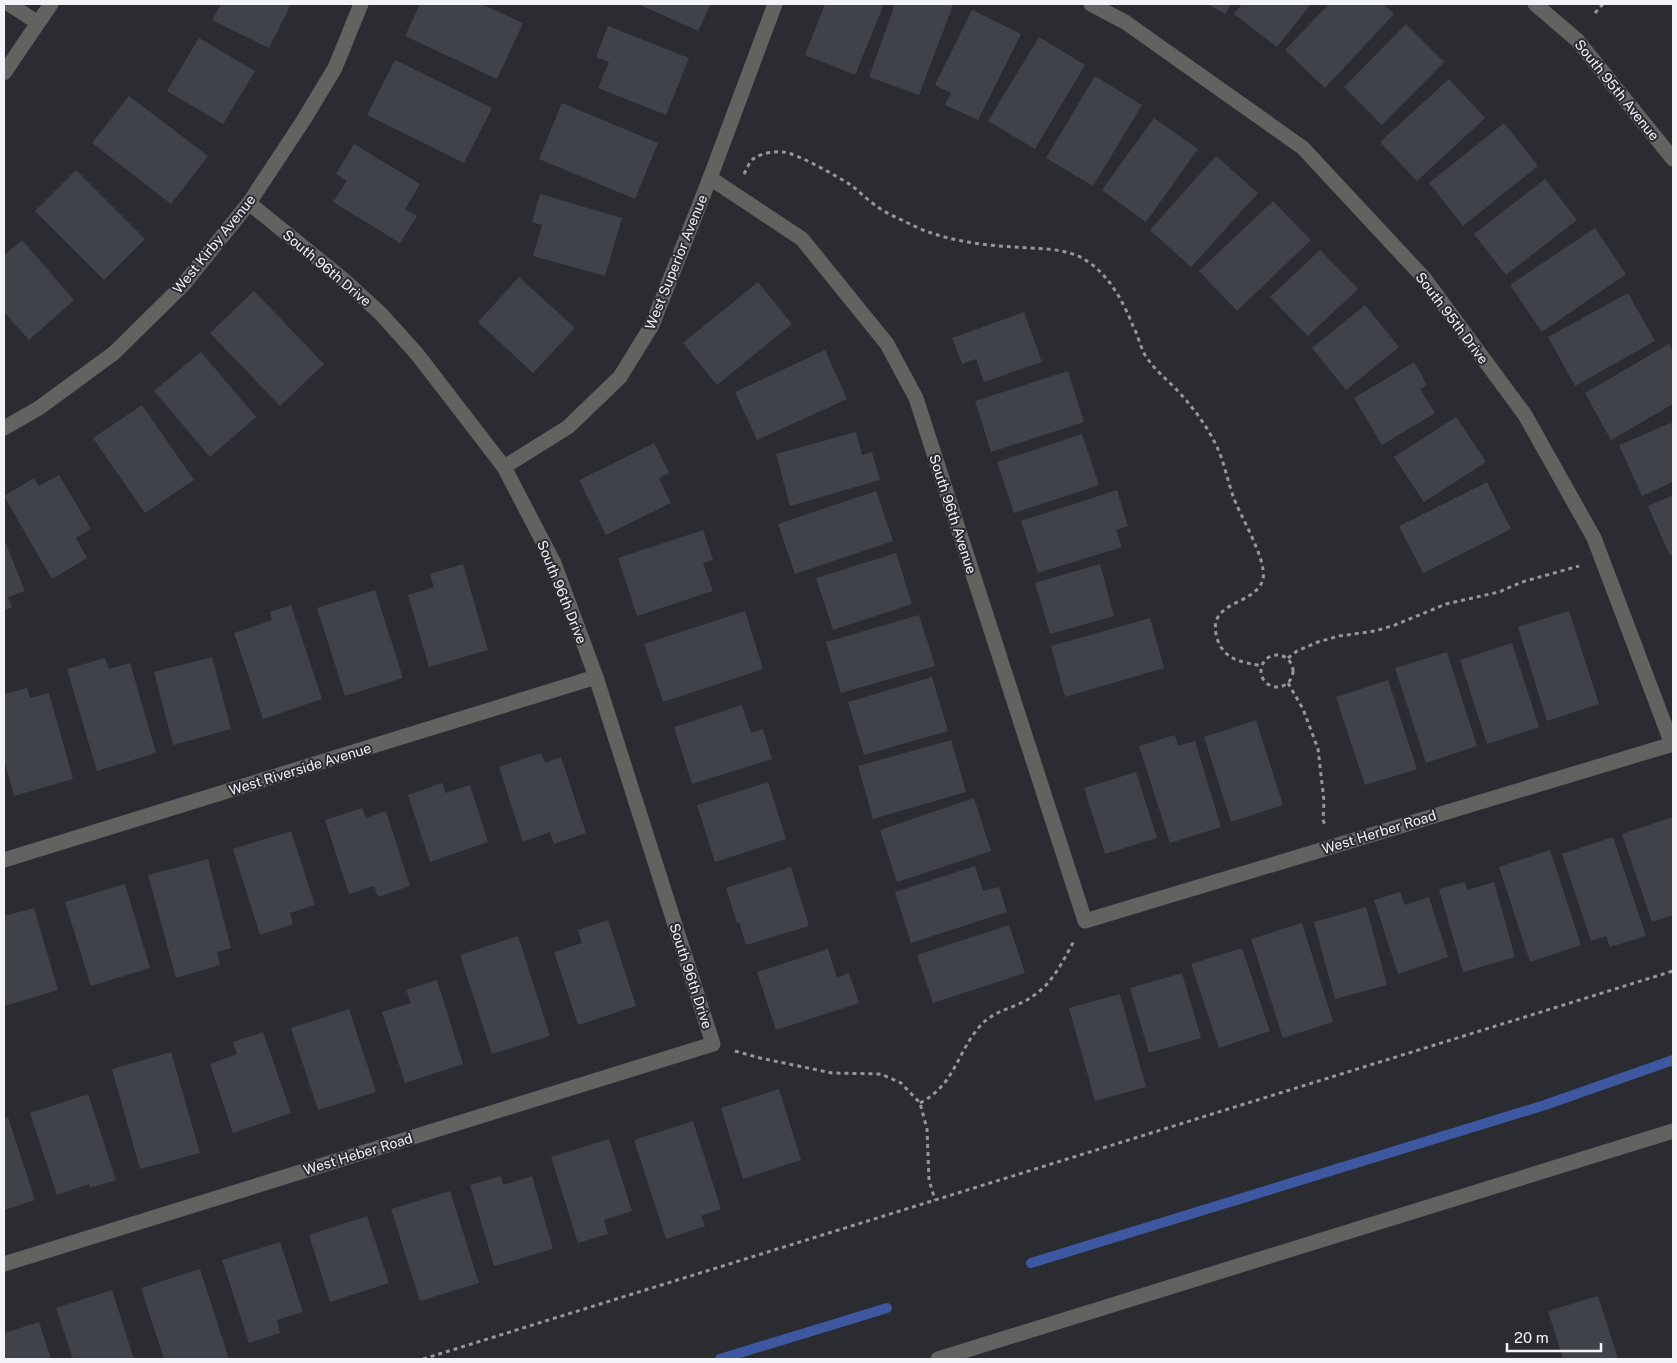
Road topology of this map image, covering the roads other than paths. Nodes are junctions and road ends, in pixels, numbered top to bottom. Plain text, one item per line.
1 (9, 4) edge
2 (51, 4) edge
3 (360, 4) edge
4 (775, 4) edge
5 (1091, 4) edge
6 (1535, 4) edge
7 (38, 23) junction
8 (4, 73) edge
9 (1673, 159) edge
10 (710, 178) junction
11 (248, 203) junction
12 (4, 428) edge
13 (504, 467) junction
14 (596, 678) junction
15 (1673, 744) edge
16 (4, 860) edge
17 (1085, 921) joint
18 (713, 1044) joint
19 (1673, 1131) edge
20 (4, 1264) edge
21 (938, 1359) edge

1 - 7 street
2 - 7 street
3 - 11 street, West Kirby Avenue
4 - 10 street, West Superior Avenue
5 - 15 street, South 95th Drive
6 - 9 street, South 95th Avenue
7 - 8 street
10 - 13 street, West Superior Avenue
10 - 17 street, South 96th Avenue
11 - 12 street, West Kirby Avenue
11 - 13 street, South 96th Drive
13 - 14 street, South 96th Drive
14 - 16 street, West Riverside Avenue
14 - 18 street, South 96th Drive
15 - 17 street, West Herber Road
18 - 20 street, West Heber Road
19 - 21 street

